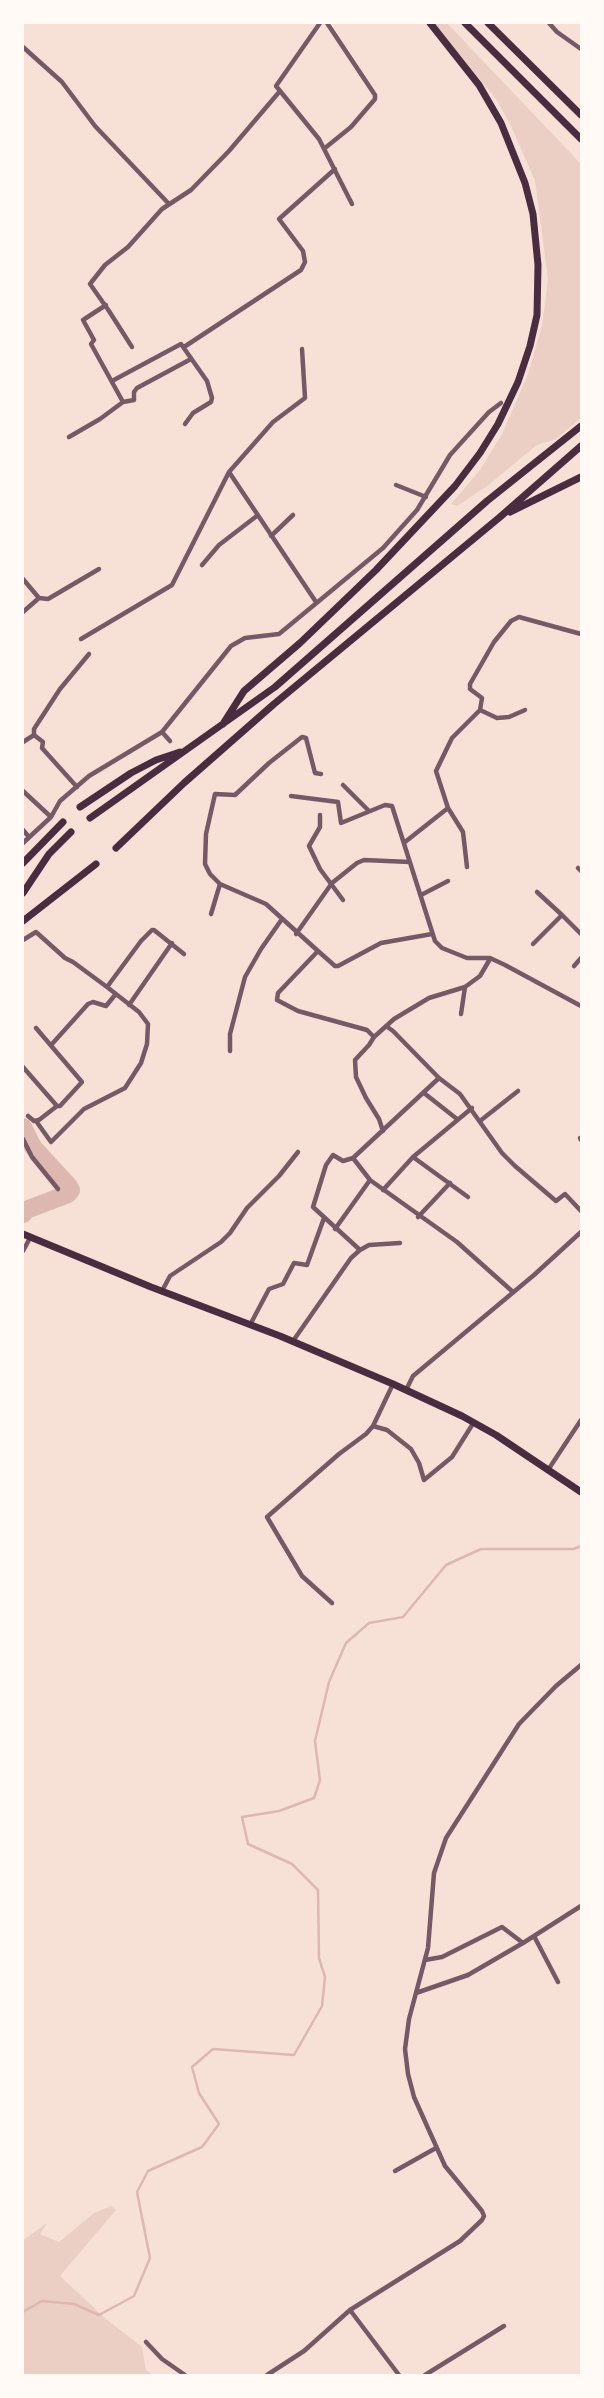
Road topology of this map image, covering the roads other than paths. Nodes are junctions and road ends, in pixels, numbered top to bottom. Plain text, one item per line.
1 (320, 23) edge
2 (327, 23) edge
3 (430, 23) edge
4 (465, 23) edge
5 (488, 23) edge
6 (549, 23) edge
7 (23, 47) edge
8 (581, 49) edge
9 (280, 91) junction
10 (581, 116) edge
11 (581, 139) edge
12 (325, 148) junction
13 (335, 169) junction
14 (169, 204) junction
15 (352, 204) dead end
16 (106, 305) junction
17 (132, 347) dead end
18 (184, 347) junction
19 (302, 349) dead end
20 (191, 359) junction
21 (112, 381) junction
22 (123, 402) junction
23 (501, 403) dead end
24 (185, 424) dead end
25 (581, 426) edge
26 (69, 437) dead end
27 (581, 446) edge
28 (229, 472) junction
29 (581, 477) edge
30 (396, 485) dead end
31 (426, 497) junction
32 (258, 515) junction
33 (293, 515) dead end
34 (500, 517) junction
35 (271, 536) junction
36 (202, 565) dead end
37 (99, 569) dead end
38 (23, 579) edge
39 (39, 598) junction
40 (316, 602) junction
41 (23, 612) edge
42 (581, 634) edge
43 (81, 639) dead end
44 (89, 654) dead end
45 (480, 710) junction
46 (525, 710) dead end
47 (223, 724) junction
48 (162, 732) junction
49 (34, 735) junction
50 (170, 741) dead end
51 (23, 743) edge
52 (190, 748) junction
53 (321, 774) dead end
54 (343, 785) dead end
55 (77, 788) junction
56 (23, 791) edge
57 (291, 796) dead end
58 (80, 807) dead end
59 (448, 808) junction
60 (369, 811) junction
61 (320, 815) dead end
62 (51, 817) junction
63 (89, 818) dead end
64 (63, 822) dead end
65 (23, 830) edge
66 (71, 832) dead end
67 (29, 837) junction
68 (405, 842) junction
69 (23, 843) edge
70 (116, 848) dead end
71 (410, 862) junction
72 (23, 863) edge
73 (96, 864) dead end
74 (467, 867) dead end
75 (448, 881) dead end
76 (332, 883) junction
77 (220, 884) junction
78 (537, 892) dead end
79 (23, 893) edge
80 (421, 895) junction
81 (344, 900) dead end
82 (211, 915) dead end
83 (562, 915) junction
84 (282, 919) junction
85 (23, 922) edge
86 (296, 934) junction
87 (432, 934) junction
88 (581, 934) edge
89 (23, 940) edge
90 (172, 943) junction
91 (533, 944) dead end
92 (318, 951) junction
93 (184, 954) dead end
94 (490, 958) junction
95 (581, 958) edge
96 (574, 966) dead end
97 (465, 987) junction
98 (107, 988) junction
99 (116, 995) junction
100 (128, 1005) junction
101 (581, 1006) edge
102 (461, 1014) dead end
103 (386, 1026) junction
104 (36, 1028) dead end
105 (374, 1037) junction
106 (52, 1044) junction
107 (230, 1051) dead end
108 (23, 1067) edge
109 (30, 1076) junction
110 (439, 1078) junction
111 (23, 1082) edge
112 (517, 1091) dead end
113 (424, 1093) junction
114 (57, 1106) junction
115 (472, 1108) junction
116 (28, 1116) dead end
117 (457, 1119) junction
118 (36, 1121) junction
119 (480, 1121) junction
120 (383, 1132) junction
121 (23, 1139) edge
122 (298, 1152) dead end
123 (413, 1157) junction
124 (354, 1158) junction
125 (370, 1180) junction
126 (450, 1183) junction
127 (58, 1189) dead end
128 (383, 1190) junction
129 (468, 1197) dead end
130 (581, 1211) edge
131 (418, 1217) junction
132 (324, 1218) junction
133 (335, 1229) junction
134 (581, 1232) edge
135 (26, 1236) edge
136 (400, 1243) dead end
137 (360, 1250) junction
138 (23, 1251) edge
139 (162, 1292) junction
140 (513, 1292) junction
141 (250, 1325) junction
142 (293, 1341) junction
143 (393, 1384) junction
144 (406, 1390) junction
145 (581, 1420) edge
146 (474, 1422) junction
147 (373, 1426) junction
148 (548, 1470) junction
149 (581, 1492) edge
150 (332, 1602) dead end
151 (581, 1665) edge
152 (581, 1906) edge
153 (534, 1936) junction
154 (523, 1943) junction
155 (431, 1960) junction
156 (558, 1982) dead end
157 (416, 1993) junction
158 (436, 2148) junction
159 (395, 2171) dead end
160 (350, 2310) junction
161 (504, 2326) dead end
162 (146, 2342) dead end
163 (185, 2375) edge
164 (267, 2375) edge
165 (399, 2375) edge
166 (425, 2375) edge

1 - 9 street
2 - 12 street
3 - 47 highway
4 - 11 highway
5 - 10 highway
6 - 8 street
7 - 14 street
9 - 12 street
9 - 14 street
12 - 13 street
13 - 15 street
13 - 18 street
14 - 16 street
16 - 17 street
16 - 21 street
18 - 20 street
18 - 21 street
19 - 28 street
20 - 22 street
20 - 24 street
21 - 22 street
22 - 26 street
23 - 31 street
25 - 47 highway
27 - 34 highway
28 - 32 street
28 - 43 street
29 - 34 highway
30 - 31 street
31 - 40 street
32 - 35 street
32 - 36 street
33 - 35 street
34 - 70 highway
35 - 40 street
37 - 39 street
38 - 39 street
39 - 41 street
40 - 48 street
42 - 45 street
44 - 49 street
45 - 46 street
45 - 59 street
47 - 52 highway
48 - 50 street
48 - 55 street
49 - 51 street
49 - 55 street
52 - 58 highway
52 - 63 highway
53 - 77 street
54 - 60 street
55 - 62 street
56 - 62 street
57 - 60 street
59 - 68 street
59 - 74 street
60 - 68 street
61 - 76 street
62 - 67 street
64 - 72 highway
65 - 67 street
66 - 79 highway
67 - 69 street
68 - 71 street
71 - 76 street
71 - 80 street
73 - 85 highway
75 - 80 street
76 - 81 street
76 - 86 street
77 - 82 street
77 - 84 street
78 - 83 street
80 - 87 street
83 - 88 street
83 - 91 street
84 - 86 street
84 - 107 street
86 - 92 street
87 - 92 street
87 - 94 street
89 - 98 street
90 - 93 street
90 - 98 street
90 - 100 street
92 - 105 street
94 - 97 street
94 - 101 street
95 - 96 street
97 - 102 street
97 - 103 street
98 - 99 street
99 - 100 street
99 - 106 street
100 - 118 street
103 - 105 street
103 - 110 street
104 - 106 street
105 - 120 street
106 - 114 street
108 - 109 street
109 - 111 street
109 - 114 street
110 - 113 street
110 - 115 street
112 - 119 street
113 - 117 street
113 - 120 street
114 - 118 street
115 - 117 street
115 - 119 street
116 - 118 street
117 - 123 street
119 - 130 street
120 - 124 street
121 - 127 street
122 - 139 street
123 - 126 street
123 - 128 street
124 - 125 street
124 - 132 street
125 - 128 street
125 - 133 street
126 - 129 street
126 - 131 street
128 - 131 street
131 - 140 street
132 - 133 street
132 - 141 street
133 - 137 street
134 - 140 street
135 - 138 street
135 - 139 highway
136 - 137 street
137 - 142 street
139 - 141 highway
140 - 144 street
141 - 142 highway
142 - 143 highway
143 - 144 highway
143 - 147 street
144 - 146 highway
145 - 148 street
146 - 147 street
146 - 148 highway
147 - 150 street
148 - 149 highway
151 - 155 street
152 - 153 street
153 - 154 street
153 - 156 street
154 - 155 street
154 - 157 street
155 - 157 street
157 - 158 street
158 - 159 street
158 - 160 street
160 - 164 street
160 - 165 street
161 - 166 street
162 - 163 street

